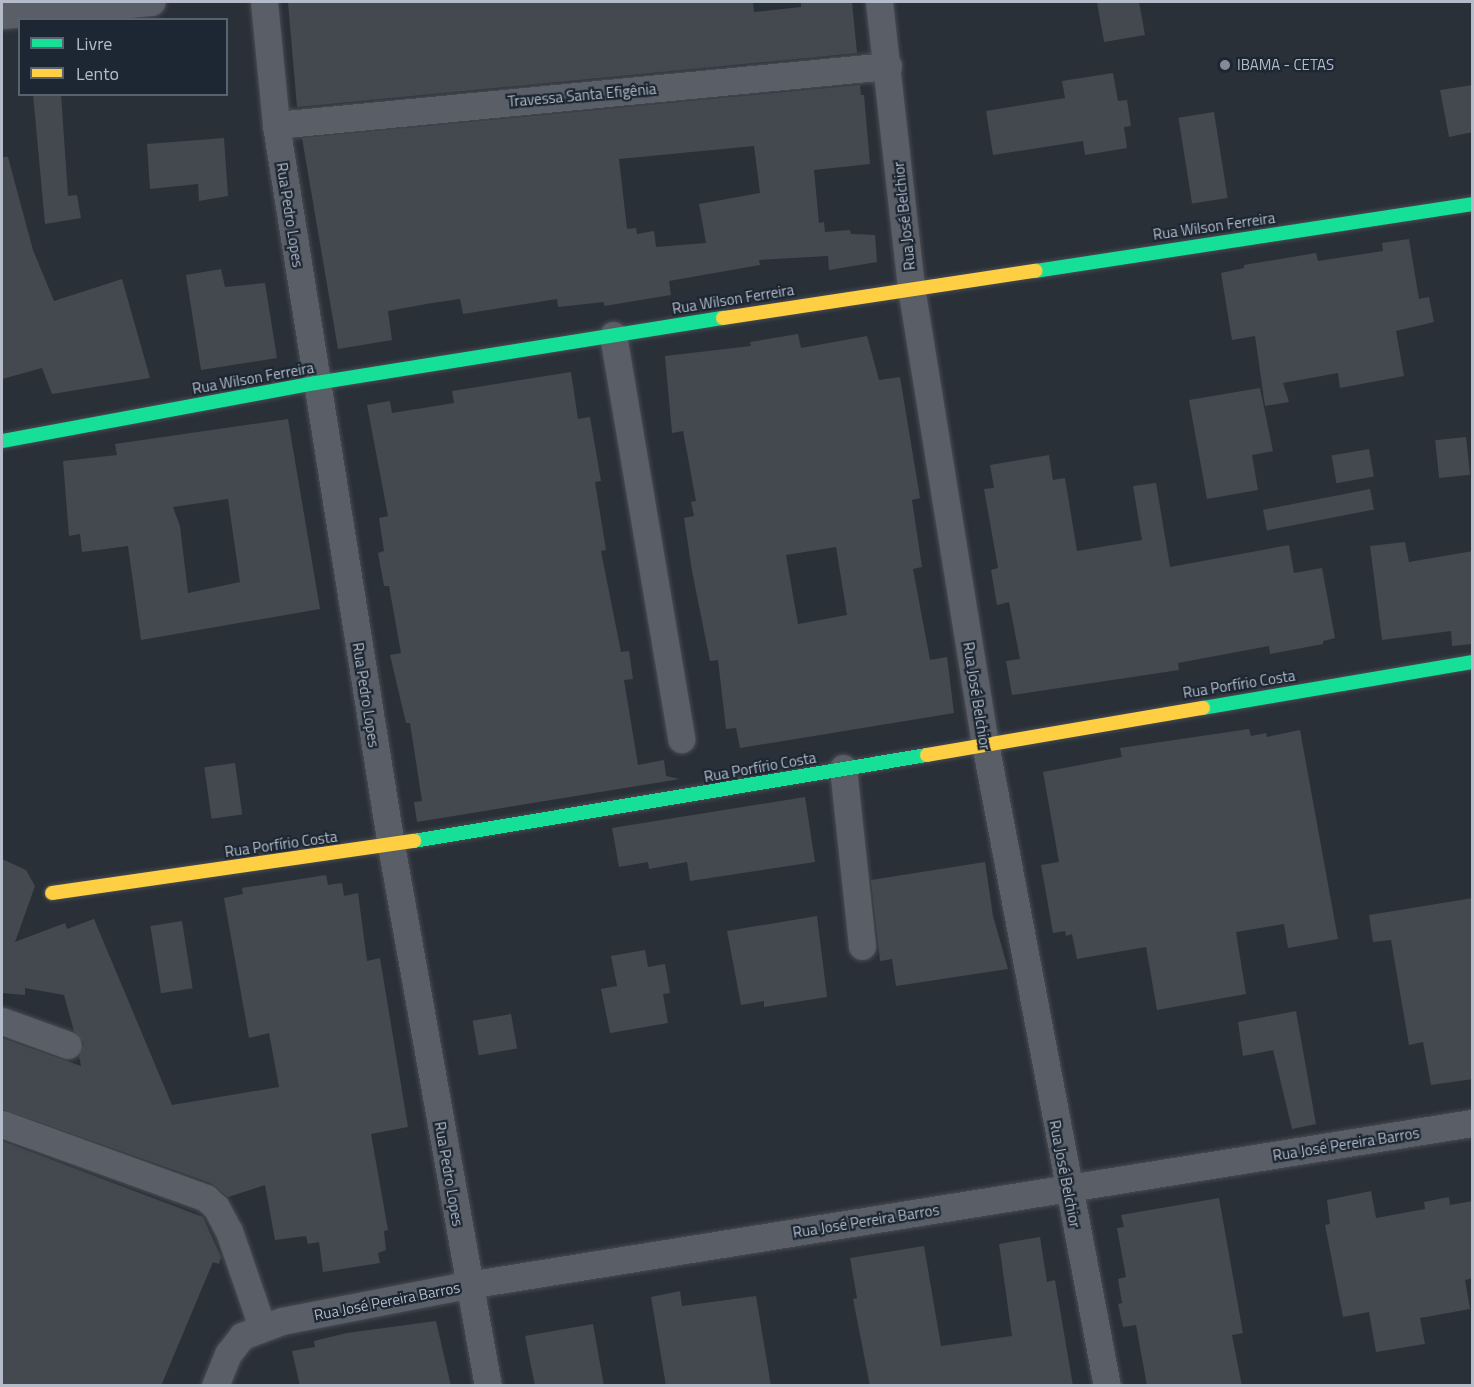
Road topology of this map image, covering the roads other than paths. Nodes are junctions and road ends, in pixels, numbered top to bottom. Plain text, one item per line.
1 (151, 2) edge
2 (264, 2) edge
3 (879, 2) edge
4 (2, 15) edge
5 (888, 66) junction
6 (276, 124) junction
7 (1473, 204) edge
8 (912, 287) junction
9 (613, 335) junction
10 (316, 383) junction
11 (2, 441) edge
12 (1473, 662) edge
13 (681, 739) dead end
14 (985, 743) junction
15 (843, 768) junction
16 (391, 845) junction
17 (52, 893) dead end
18 (862, 946) dead end
19 (2, 1021) edge
20 (68, 1045) dead end
21 (2, 1124) edge
22 (1473, 1124) edge
23 (1067, 1190) junction
24 (468, 1285) junction
25 (262, 1327) junction
26 (215, 1386) edge
27 (488, 1386) edge
28 (1107, 1386) edge

1 - 4 street
2 - 6 street, Rua Pedro Lopes
3 - 5 street, Rua José Belchior
5 - 6 street, Travessa Santa Efigênia
5 - 8 street, Rua José Belchior
6 - 10 street, Rua Pedro Lopes
7 - 8 street, Rua Wilson Ferreira
8 - 9 street, Rua Wilson Ferreira
8 - 14 street, Rua José Belchior
9 - 10 street, Rua Wilson Ferreira
9 - 13 street
10 - 11 street, Rua Wilson Ferreira
10 - 16 street, Rua Pedro Lopes
12 - 14 street, Rua Porfírio Costa
14 - 15 street, Rua Porfírio Costa
14 - 23 street, Rua José Belchior
15 - 16 street, Rua Porfírio Costa
15 - 18 street
16 - 17 street, Rua Porfírio Costa
16 - 24 street, Rua Pedro Lopes
19 - 20 street
21 - 25 street
22 - 23 street, Rua José Pereira Barros
23 - 24 street, Rua José Pereira Barros
23 - 28 street, Rua José Belchior
24 - 25 street, Rua José Pereira Barros
24 - 27 street, Rua Pedro Lopes
25 - 26 street

